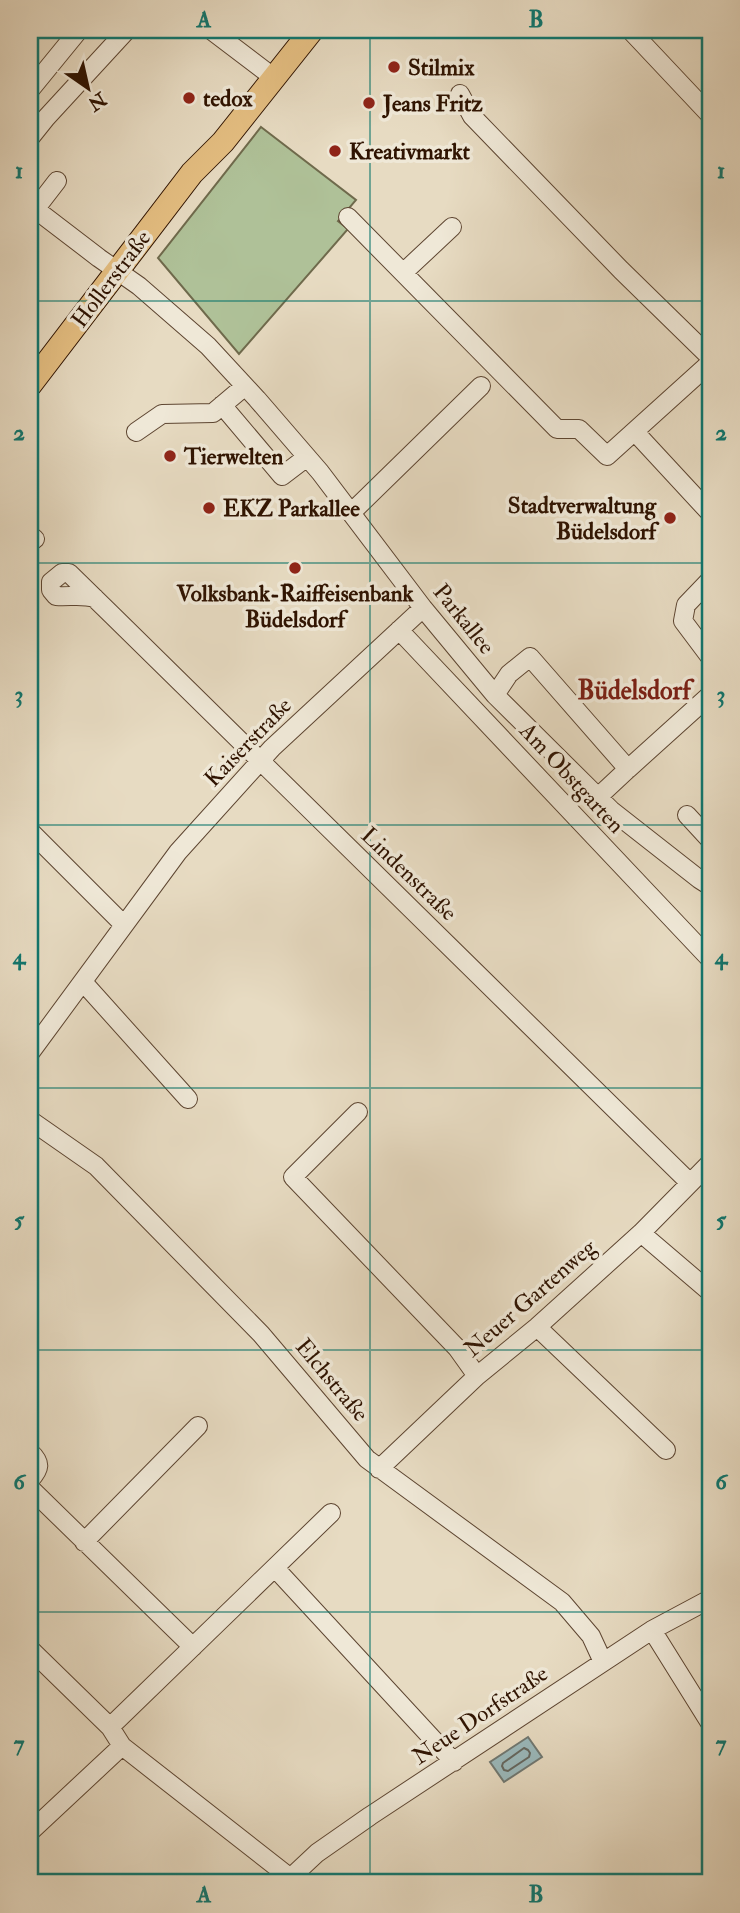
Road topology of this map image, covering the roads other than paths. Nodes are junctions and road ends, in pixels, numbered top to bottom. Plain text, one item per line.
1 (79, 30) edge
2 (127, 30) edge
3 (211, 30) edge
4 (296, 30) edge
5 (313, 30) edge
6 (630, 30) edge
7 (265, 71) junction
8 (30, 90) edge
9 (460, 94) dead end
10 (710, 115) edge
11 (30, 138) edge
12 (192, 173) junction
13 (57, 181) dead end
14 (32, 209) edge
15 (348, 217) dead end
16 (452, 227) dead end
17 (116, 271) junction
18 (404, 272) junction
19 (710, 357) edge
20 (710, 363) edge
21 (30, 385) edge
22 (245, 386) junction
23 (481, 386) dead end
24 (222, 405) junction
25 (136, 432) dead end
26 (635, 432) junction
27 (307, 457) junction
28 (351, 513) junction
29 (710, 513) edge
30 (710, 580) edge
31 (95, 598) dead end
32 (423, 608) junction
33 (399, 630) junction
34 (710, 657) edge
35 (495, 695) junction
36 (710, 695) edge
37 (261, 762) junction
38 (628, 769) junction
39 (598, 797) junction
40 (687, 815) dead end
41 (30, 831) edge
42 (710, 840) edge
43 (710, 886) edge
44 (124, 925) junction
45 (710, 959) edge
46 (83, 982) junction
47 (30, 1053) edge
48 (188, 1099) dead end
49 (358, 1112) dead end
50 (30, 1120) edge
51 (710, 1163) edge
52 (690, 1183) junction
53 (641, 1233) junction
54 (710, 1292) edge
55 (537, 1327) junction
56 (477, 1376) junction
57 (198, 1426) dead end
58 (666, 1450) dead end
59 (30, 1452) edge
60 (379, 1469) junction
61 (30, 1480) edge
62 (30, 1488) edge
63 (331, 1513) dead end
64 (84, 1542) junction
65 (275, 1568) junction
66 (710, 1599) edge
67 (652, 1630) junction
68 (193, 1647) junction
69 (30, 1649) edge
70 (603, 1662) junction
71 (710, 1723) edge
72 (110, 1727) junction
73 (122, 1746) junction
74 (454, 1762) junction
75 (30, 1832) edge
76 (291, 1881) edge

1 - 8 street
2 - 11 street
3 - 7 street
4 - 7 main road, Hollerstraße
5 - 12 main road, Hollerstraße
6 - 10 street
7 - 12 main road, Hollerstraße
9 - 19 street
12 - 17 main road, Hollerstraße
13 - 14 street
14 - 17 street, Parkallee
15 - 18 street
16 - 18 street
17 - 21 main road, Hollerstraße
17 - 22 street, Parkallee
18 - 26 street
20 - 26 street
22 - 24 street
22 - 27 street, Parkallee
23 - 28 street
24 - 25 street
24 - 27 street
26 - 29 street
27 - 28 street, Parkallee
28 - 32 street, Parkallee
30 - 34 street
31 - 37 street, Lindenstraße
32 - 33 street, Kaiserstraße
32 - 35 street, Parkallee
33 - 37 street, Kaiserstraße
33 - 45 street, Am Obstgarten
35 - 38 street
35 - 39 street, Parkallee
36 - 38 street
37 - 44 street, Kaiserstraße
37 - 52 street, Lindenstraße
38 - 39 street
39 - 43 street, Parkallee
40 - 42 street
41 - 44 street
44 - 46 street, Kaiserstraße
46 - 47 street, Kaiserstraße
46 - 48 street
49 - 56 street
50 - 60 street, Elchstraße
51 - 52 street, Neuer Gartenweg
52 - 53 street, Neuer Gartenweg
53 - 54 street
53 - 55 street, Neuer Gartenweg
55 - 56 street, Neuer Gartenweg
55 - 58 street
56 - 60 street, Neuer Gartenweg
57 - 64 street
59 - 61 street
60 - 70 street, Elchstraße
62 - 64 street
63 - 65 street
64 - 68 street
65 - 68 street
65 - 74 street
66 - 67 street, Neue Dorfstraße
67 - 70 street, Neue Dorfstraße
67 - 71 street
68 - 72 street
69 - 72 street
70 - 74 street, Neue Dorfstraße
72 - 73 street
73 - 75 street
73 - 76 street
74 - 76 street, Neue Dorfstraße

